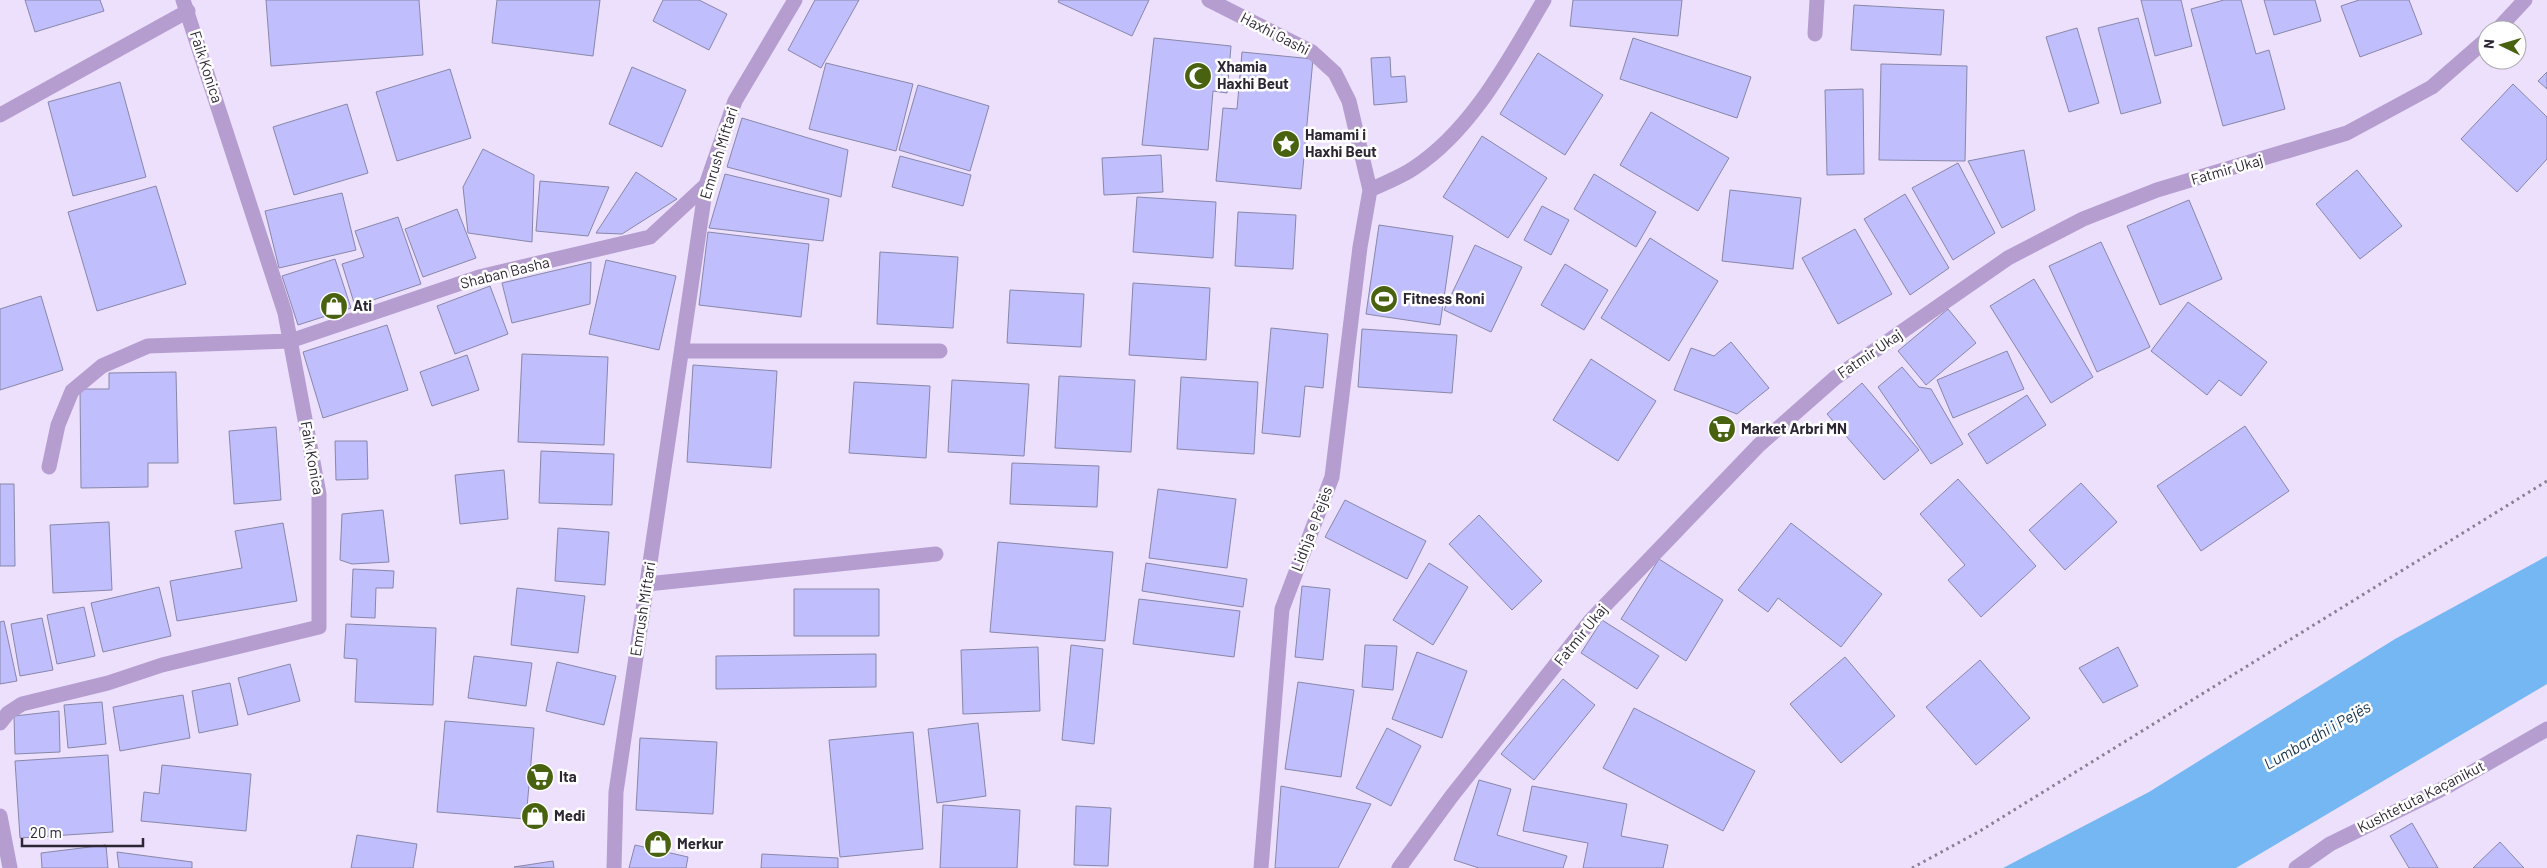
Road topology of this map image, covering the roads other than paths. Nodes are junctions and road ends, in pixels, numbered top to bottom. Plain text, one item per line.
1 (795, 0) edge
2 (1209, 0) edge
3 (1544, 0) edge
4 (1818, 0) edge
5 (2525, 0) edge
6 (185, 6) edge
7 (2506, 20) edge
8 (1815, 34) dead end
9 (2477, 48) edge
10 (0, 115) edge
11 (706, 185) junction
12 (1370, 190) junction
13 (290, 341) junction
14 (682, 351) junction
15 (940, 351) dead end
16 (49, 466) dead end
17 (936, 554) dead end
18 (646, 584) junction
19 (0, 723) edge
20 (2547, 729) edge
21 (0, 816) edge
22 (10, 868) edge
23 (614, 868) edge
24 (1261, 868) edge
25 (1399, 868) edge
26 (2296, 868) edge

1 - 11 street, Emrush Miftari
2 - 12 street, Haxhi Gashi
3 - 12 street
4 - 8 street
5 - 7 street
6 - 10 street
6 - 13 street, Faik Konica
9 - 25 street, Fatmir Ukaj
11 - 13 street, Shaban Basha
11 - 14 street, Emrush Miftari
12 - 24 street, Lidhja e Pejës
13 - 16 street, Shaban Basha
13 - 19 street, Faik Konica
14 - 15 street
14 - 18 street, Emrush Miftari
17 - 18 street
18 - 23 street, Emrush Miftari
20 - 26 street, Kushtetuta Kaçanikut
21 - 22 street

